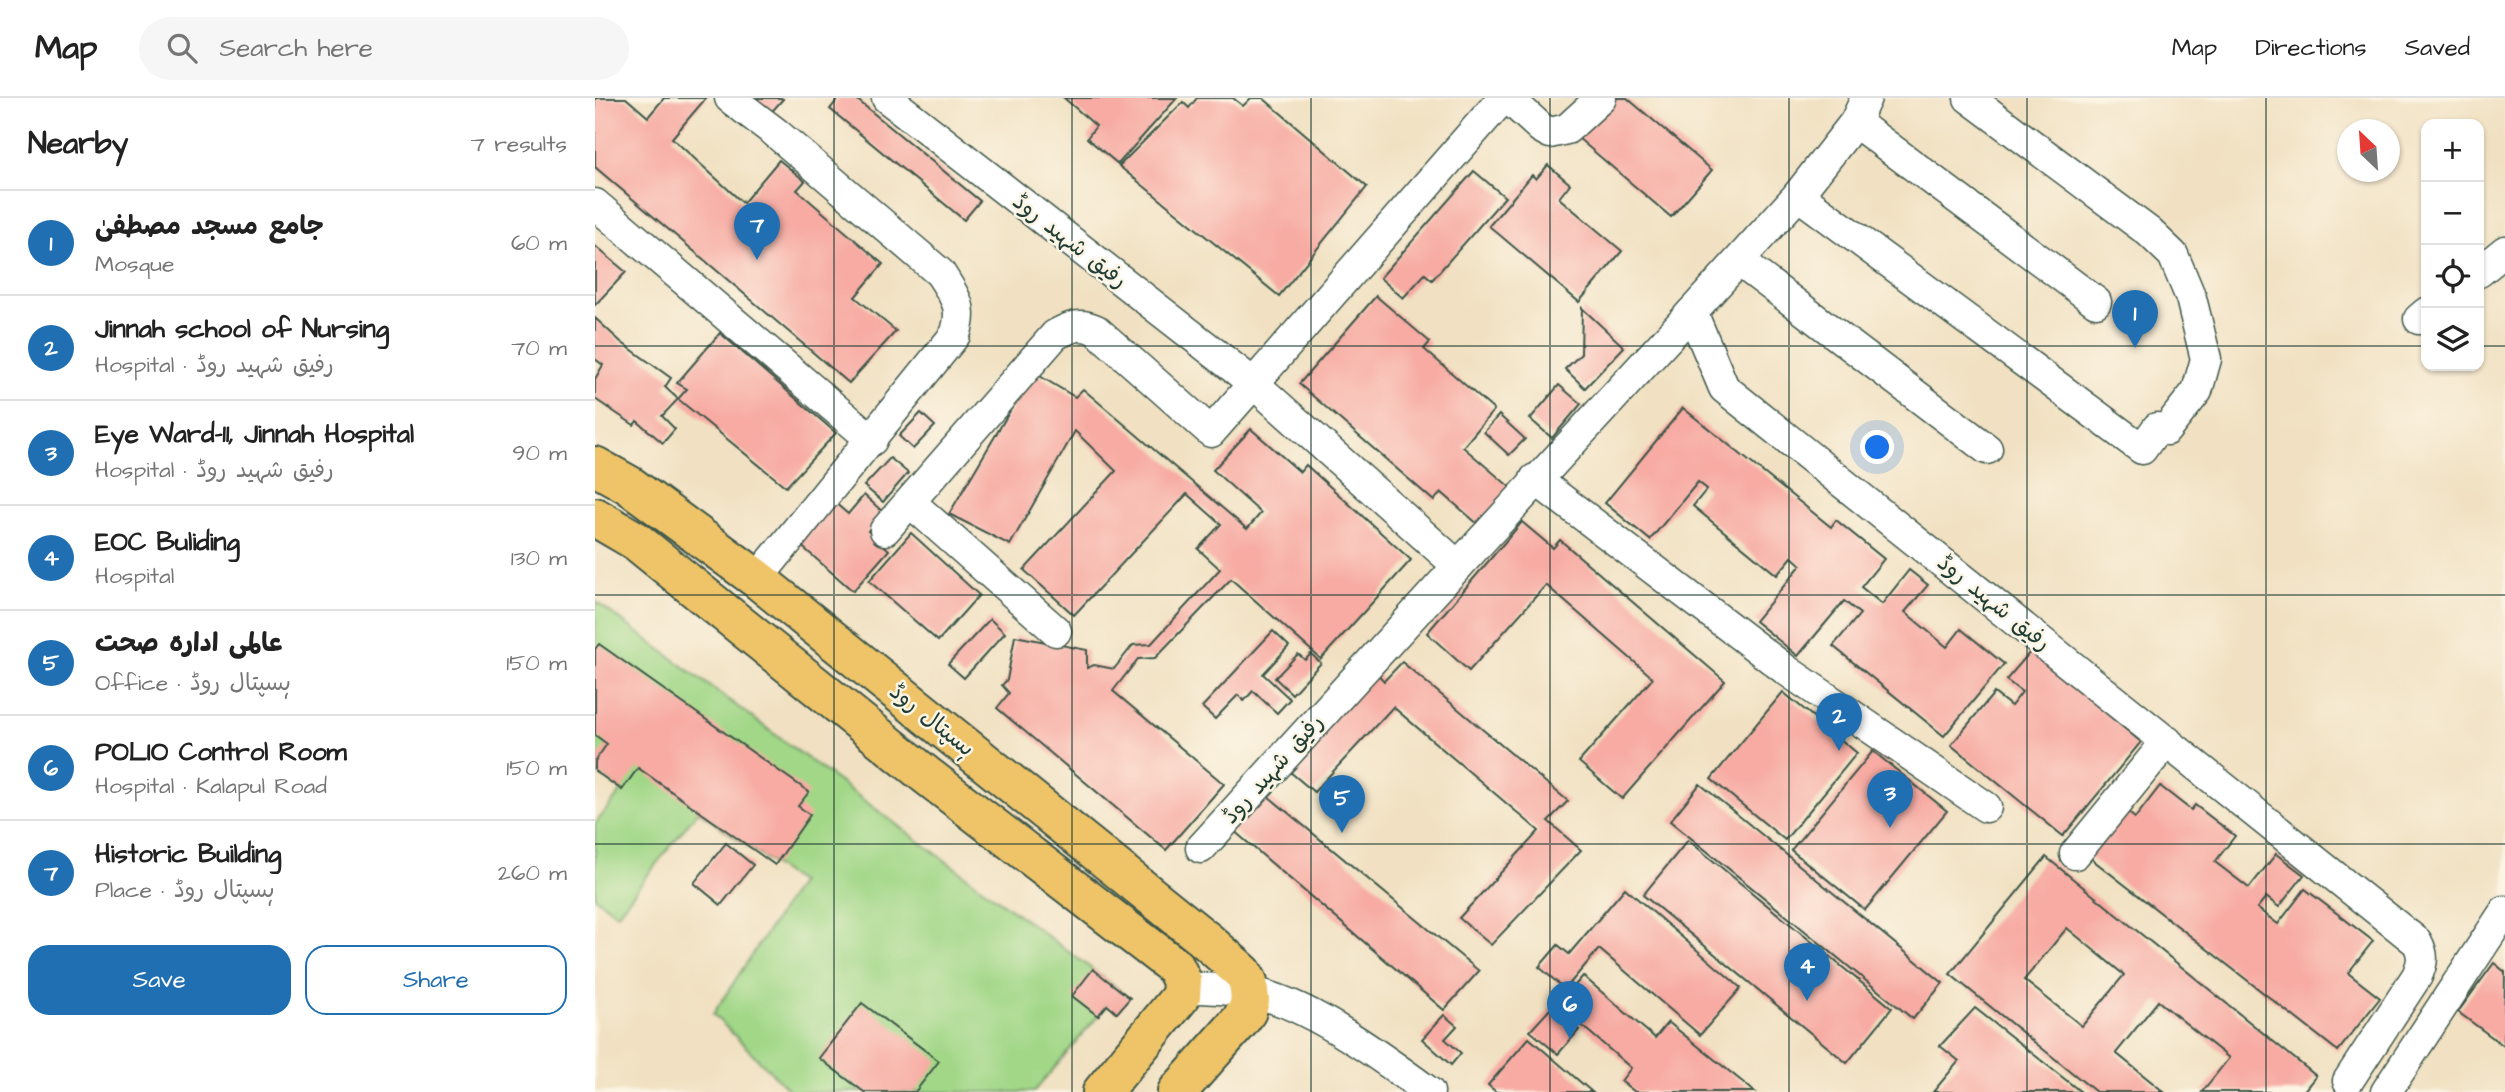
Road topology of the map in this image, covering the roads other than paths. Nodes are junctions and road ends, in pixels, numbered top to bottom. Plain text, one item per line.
1 (730, 98) edge
2 (887, 98) edge
3 (1505, 98) edge
4 (1601, 98) edge
5 (1969, 98) edge
6 (1861, 110) edge
7 (1798, 195) junction
8 (595, 204) edge
9 (2505, 251) edge
10 (1739, 261) junction
11 (2484, 268) edge
12 (2096, 302) dead end
13 (1692, 312) junction
14 (1253, 383) junction
15 (872, 440) junction
16 (1987, 449) dead end
17 (595, 467) edge
18 (1535, 479) junction
19 (910, 502) junction
20 (595, 517) edge
21 (885, 530) dead end
22 (1458, 566) junction
23 (757, 579) junction
24 (1056, 631) dead end
25 (2167, 741) junction
26 (1986, 807) dead end
27 (1201, 848) dead end
28 (2075, 854) dead end
29 (2505, 911) edge
30 (1183, 987) junction
31 (1250, 992) junction
32 (2348, 1081) dead end
33 (1102, 1092) edge
34 (1177, 1092) edge
35 (1429, 1092) edge
36 (2386, 1092) edge

1 - 15 street
2 - 14 street, رفیق شہید روڈ
3 - 4 street
3 - 14 street
5 - 7 street
6 - 7 street
6 - 12 street
7 - 10 street
8 - 15 street
9 - 11 street
10 - 13 street
10 - 16 street
13 - 18 street, رفیق شہید روڈ
13 - 25 street, رفیق شہید روڈ
14 - 19 street
14 - 22 street, رفیق شہید روڈ
15 - 23 street
17 - 23 main road, ہسپتال روڈ
18 - 22 street, رفیق شہید روڈ
18 - 26 street
19 - 21 street
19 - 24 street
20 - 30 main road, ہسپتال روڈ
22 - 27 street, رفیق شہید روڈ
23 - 31 main road, ہسپتال روڈ
25 - 28 street
25 - 32 street, رفیق شہید روڈ
29 - 36 street
30 - 31 street
30 - 33 main road
31 - 34 main road
31 - 35 street

